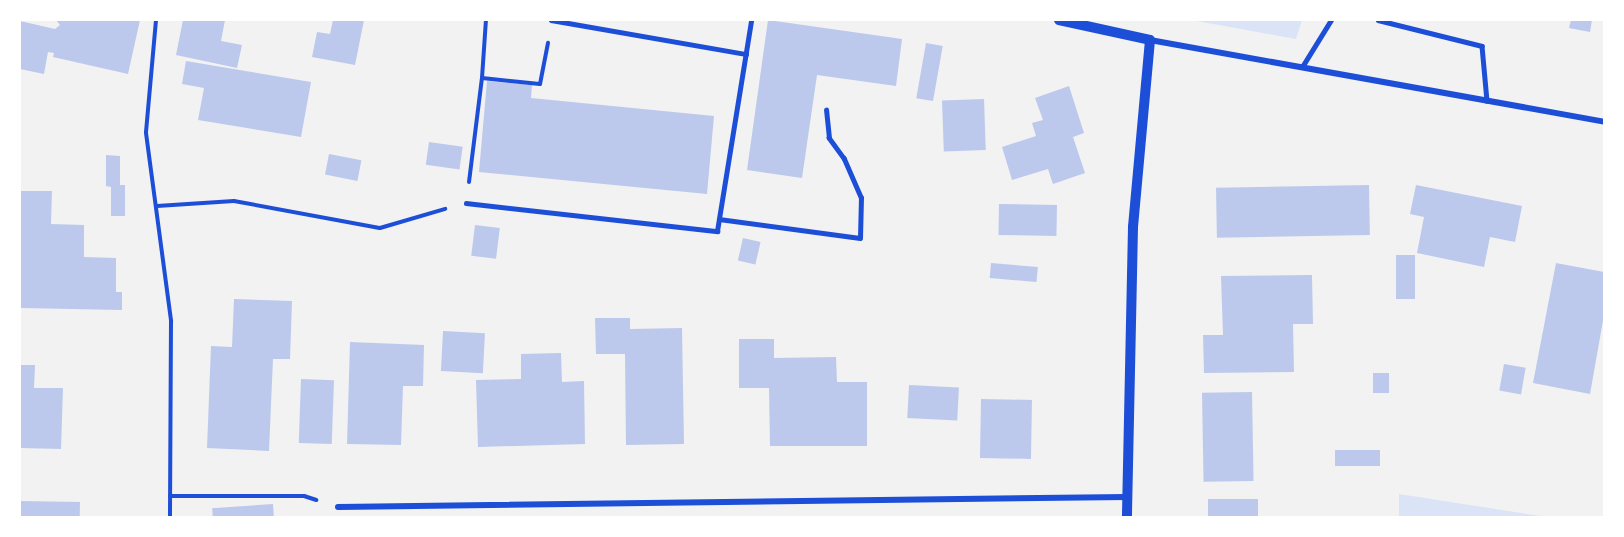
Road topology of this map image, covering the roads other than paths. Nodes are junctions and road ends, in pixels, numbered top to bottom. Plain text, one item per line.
1 (551, 20) edge
2 (751, 20) edge
3 (1059, 20) edge
4 (1331, 20) edge
5 (1378, 20) edge
6 (1150, 40) junction
7 (746, 54) junction
8 (1302, 67) junction
9 (1487, 100) junction
10 (826, 110) dead end
11 (1605, 122) edge
12 (466, 203) road end
13 (719, 219) junction
14 (1127, 497) junction
15 (338, 507) road end
16 (1127, 518) edge

1 - 7 lane
2 - 7 lane
3 - 6 street
4 - 8 lane
5 - 9 lane
6 - 8 street
6 - 14 street
7 - 13 lane
8 - 9 street
9 - 11 street
10 - 13 lane
12 - 13 lane
14 - 15 street
14 - 16 street

